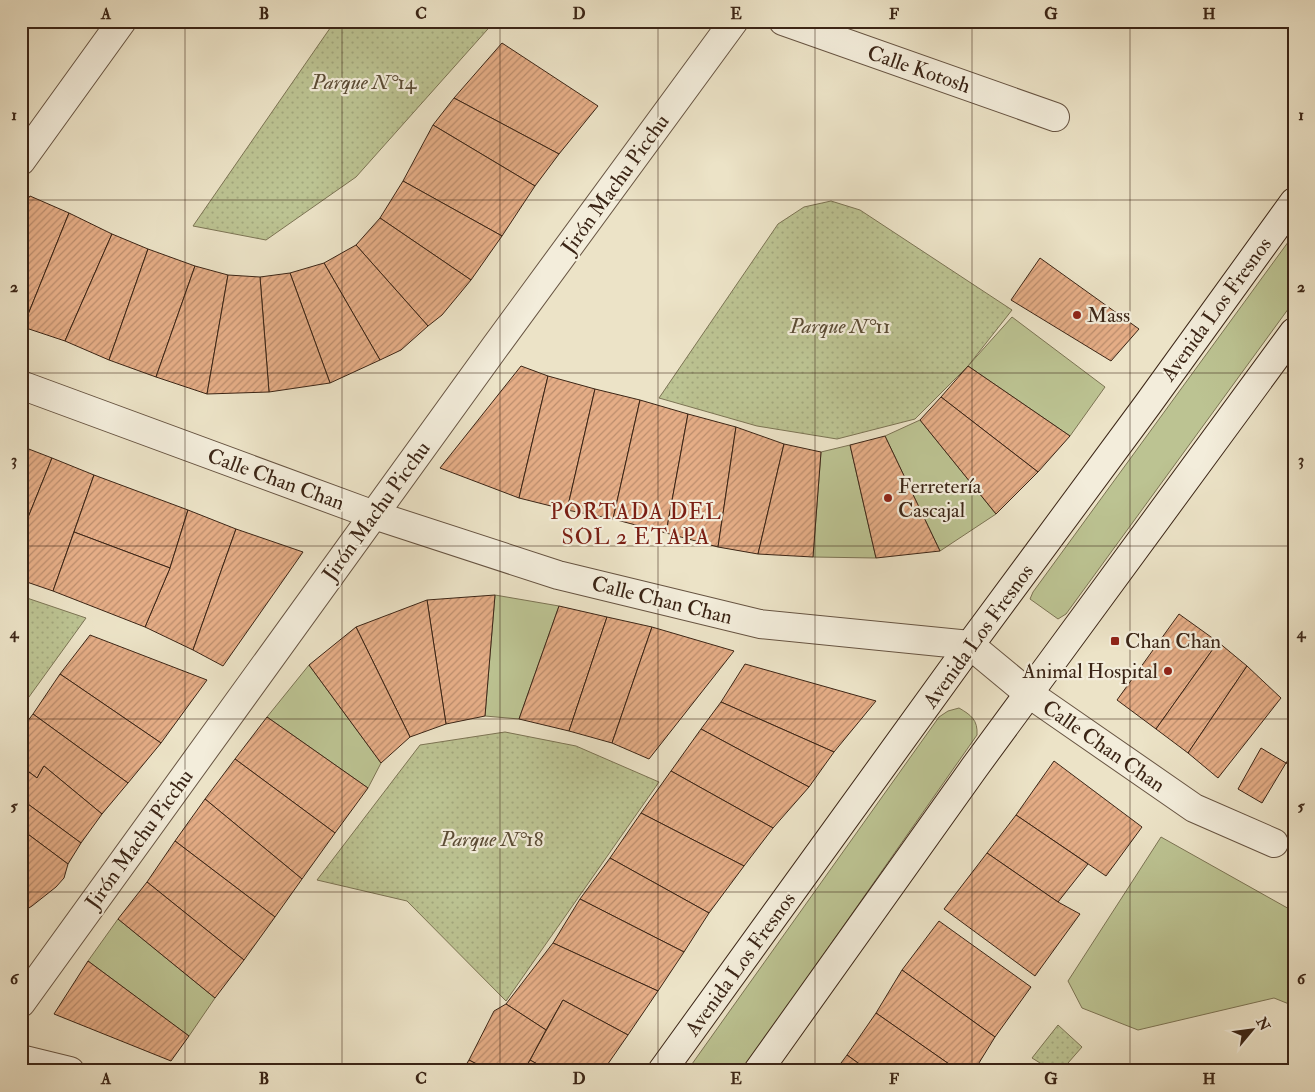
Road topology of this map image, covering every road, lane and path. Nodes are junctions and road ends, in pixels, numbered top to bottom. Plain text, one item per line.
1 (122, 21) edge
2 (734, 21) edge
3 (783, 21) edge
4 (1055, 118) dead end
5 (21, 161) edge
6 (1294, 202) edge
7 (1294, 332) edge
8 (21, 385) edge
9 (374, 515) junction
10 (970, 645) junction
11 (1028, 693) junction
12 (1274, 843) dead end
13 (21, 1003) edge
14 (21, 1059) edge
15 (70, 1071) edge
16 (662, 1071) edge
17 (758, 1071) edge

1 - 5 street
2 - 9 street, Jirón Machu Picchu
3 - 4 street, Calle Kotosh
6 - 10 street, Avenida Los Fresnos
7 - 11 street
8 - 9 street, Calle Chan Chan
9 - 10 street, Calle Chan Chan
9 - 13 street, Jirón Machu Picchu
10 - 11 street, Calle Chan Chan
10 - 16 street, Avenida Los Fresnos
11 - 12 street, Calle Chan Chan
11 - 17 street
14 - 15 street

